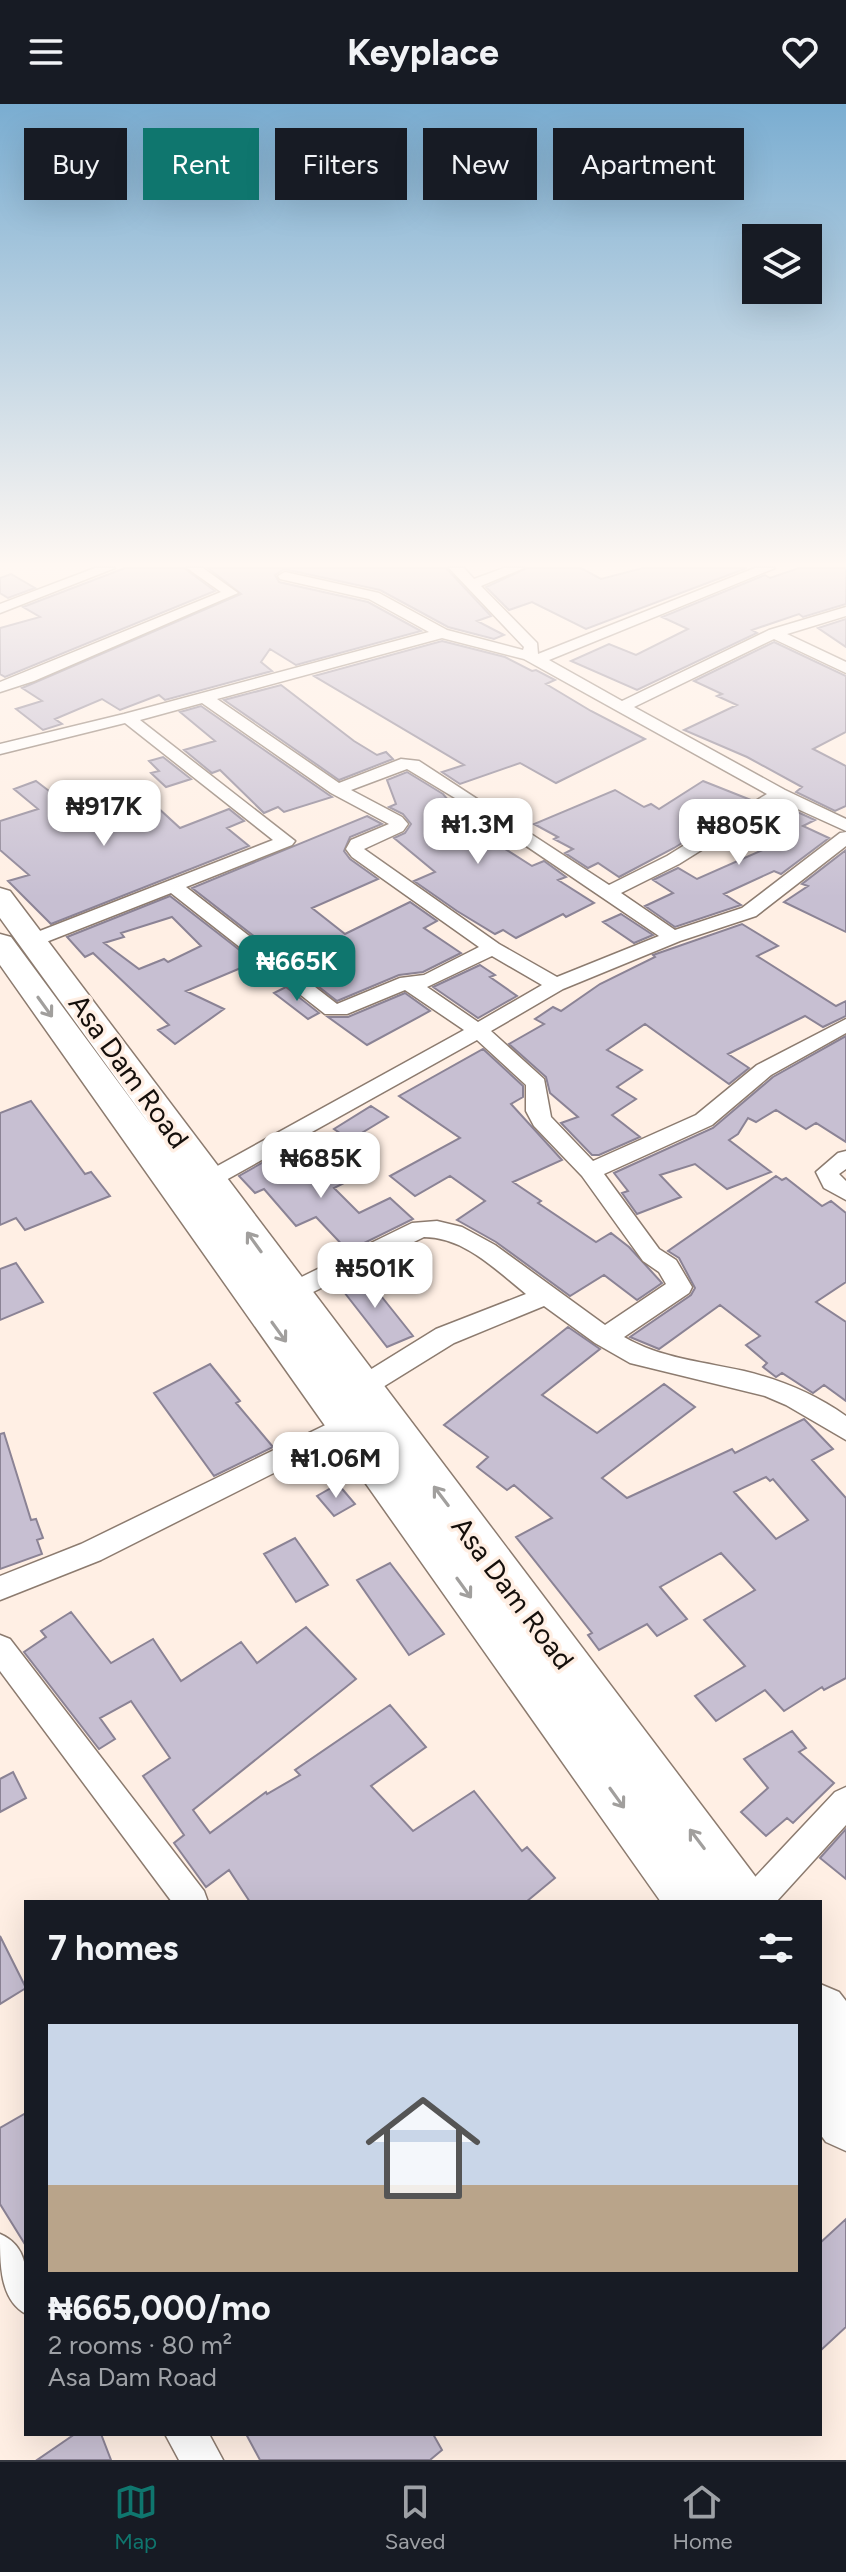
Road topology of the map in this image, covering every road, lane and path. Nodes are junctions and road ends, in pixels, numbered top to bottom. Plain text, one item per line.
1 (29, 678) edge
2 (275, 678) edge
3 (567, 678) edge
4 (681, 678) edge
5 (0, 687) edge
6 (204, 697) junction
7 (619, 708) junction
8 (128, 718) junction
9 (0, 749) edge
10 (337, 789) junction
11 (779, 794) junction
12 (846, 826) edge
13 (846, 837) edge
14 (173, 885) junction
15 (607, 893) junction
16 (0, 897) edge
17 (673, 937) junction
18 (17, 942) edge
19 (492, 948) junction
20 (407, 982) junction
21 (556, 985) junction
22 (846, 1025) edge
23 (475, 1030) junction
24 (846, 1158) edge
25 (590, 1171) junction
26 (209, 1180) junction
27 (846, 1192) edge
28 (290, 1293) junction
29 (546, 1296) junction
30 (607, 1336) junction
31 (353, 1407) junction
32 (846, 1430) edge
33 (0, 1588) edge
34 (0, 1648) edge
35 (846, 1802) edge
36 (190, 1900) edge
37 (691, 1900) edge
38 (741, 1900) edge
39 (756, 1900) edge
40 (822, 2014) edge
41 (846, 2048) edge
42 (822, 2087) edge
43 (846, 2122) edge
44 (0, 2253) edge
45 (24, 2292) edge
46 (186, 2436) edge
47 (203, 2460) edge

1 - 5 street
2 - 6 street
3 - 7 street
4 - 7 street
6 - 8 street
6 - 10 street
7 - 11 street
8 - 9 street
8 - 14 street
10 - 15 street
10 - 19 street
11 - 12 street
11 - 15 street
13 - 17 street
14 - 18 street
14 - 20 street
15 - 17 street
16 - 18 main road, Asa Dam Road
17 - 21 street
18 - 26 main road, Asa Dam Road
18 -> 31 main road, Asa Dam Road
19 - 20 street
19 - 21 street
20 - 23 street
21 - 23 street
22 - 25 street
23 - 25 street
23 - 26 street
24 - 27 street
25 - 30 street
28 -> 26 main road, Asa Dam Road
28 - 29 street
28 - 31 main road, Asa Dam Road
29 - 30 street
29 - 31 street
30 - 32 street
31 - 33 street
31 -> 37 main road, Asa Dam Road
38 -> 31 main road, Asa Dam Road
34 - 36 street
35 - 39 street
40 - 41 main road
42 - 43 main road
44 - 45 street
46 - 47 street

